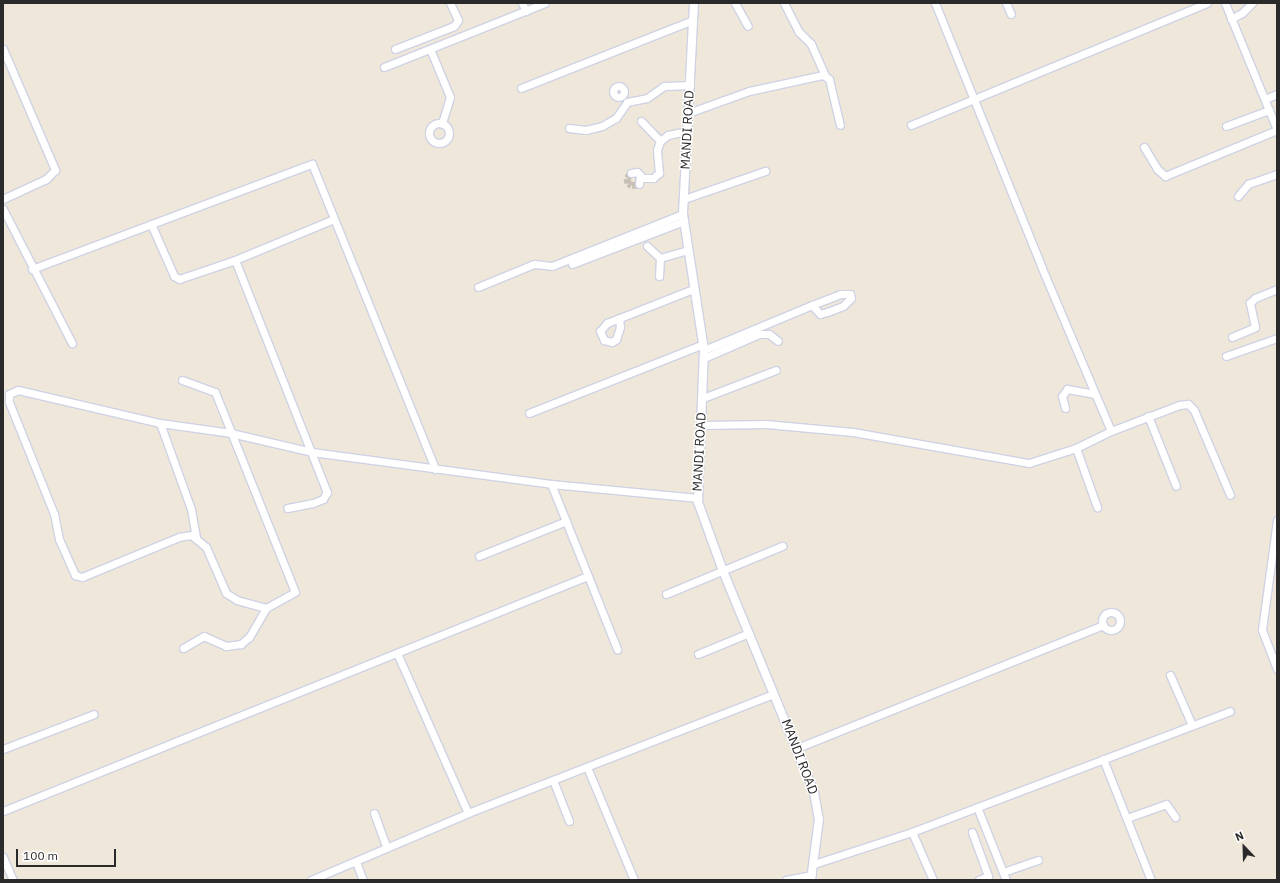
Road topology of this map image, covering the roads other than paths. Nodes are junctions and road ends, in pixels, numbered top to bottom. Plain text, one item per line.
1 (450, 3) edge
2 (522, 3) edge
3 (545, 3) edge
4 (694, 3) edge
5 (735, 3) edge
6 (784, 3) edge
7 (935, 3) edge
8 (1006, 3) edge
9 (1207, 3) edge
10 (1224, 3) edge
11 (1252, 3) edge
12 (526, 11) junction
13 (1011, 14) dead end
14 (1231, 19) junction
15 (693, 20) junction
16 (748, 26) dead end
17 (412, 43) junction
18 (3, 49) edge
19 (395, 49) dead end
20 (430, 49) junction
21 (416, 54) junction
22 (384, 67) dead end
23 (825, 76) junction
24 (690, 85) junction
25 (521, 88) dead end
26 (1277, 94) edge
27 (973, 98) junction
28 (1265, 99) junction
29 (1269, 110) junction
30 (688, 113) junction
31 (641, 121) dead end
32 (442, 124) dead end
33 (840, 125) dead end
34 (911, 125) dead end
35 (1226, 126) dead end
36 (569, 128) dead end
37 (1277, 130) edge
38 (688, 132) junction
39 (660, 141) junction
40 (1144, 147) dead end
41 (765, 171) dead end
42 (631, 173) dead end
43 (1277, 174) edge
44 (1238, 196) dead end
45 (3, 199) edge
46 (684, 199) junction
47 (3, 209) edge
48 (683, 218) junction
49 (334, 220) junction
50 (151, 224) junction
51 (647, 246) dead end
52 (688, 250) junction
53 (660, 258) junction
54 (235, 260) junction
55 (572, 264) dead end
56 (32, 269) junction
57 (659, 276) dead end
58 (478, 288) dead end
59 (693, 289) junction
60 (1277, 289) edge
61 (812, 306) junction
62 (619, 318) dead end
63 (1232, 338) dead end
64 (1277, 338) edge
65 (778, 342) dead end
66 (72, 343) dead end
67 (704, 351) junction
68 (1226, 356) dead end
69 (776, 370) dead end
70 (182, 380) dead end
71 (1094, 394) junction
72 (703, 398) junction
73 (1065, 408) dead end
74 (529, 413) dead end
75 (1148, 416) junction
76 (160, 422) junction
77 (702, 425) junction
78 (1111, 431) junction
79 (232, 433) junction
80 (1076, 448) junction
81 (312, 452) junction
82 (435, 469) junction
83 (551, 484) junction
84 (1176, 486) dead end
85 (1230, 495) dead end
86 (698, 498) junction
87 (1097, 507) dead end
88 (287, 508) dead end
89 (1277, 520) edge
90 (566, 522) junction
91 (196, 538) junction
92 (782, 546) dead end
93 (479, 556) dead end
94 (723, 571) junction
95 (588, 576) junction
96 (666, 594) dead end
97 (266, 608) junction
98 (1103, 625) dead end
99 (749, 634) junction
100 (183, 648) dead end
101 (617, 649) dead end
102 (397, 653) junction
103 (698, 654) dead end
104 (1275, 659) edge
105 (1277, 668) edge
106 (1170, 675) dead end
107 (774, 694) junction
108 (1230, 711) dead end
109 (94, 714) dead end
110 (1192, 725) junction
111 (797, 748) junction
112 (3, 749) edge
113 (1103, 758) junction
114 (587, 767) junction
115 (553, 780) junction
116 (977, 807) junction
117 (3, 811) edge
118 (374, 813) dead end
119 (468, 813) junction
120 (1175, 817) dead end
121 (1126, 818) junction
122 (570, 821) dead end
123 (912, 832) junction
124 (972, 832) dead end
125 (387, 848) junction
126 (3, 857) edge
127 (1038, 860) dead end
128 (356, 862) junction
129 (814, 864) junction
130 (1003, 872) junction
131 (812, 877) edge
132 (13, 880) edge
133 (311, 880) edge
134 (362, 880) edge
135 (634, 880) edge
136 (786, 880) edge
137 (933, 880) edge
138 (979, 880) edge
139 (1006, 880) edge
140 (1151, 880) edge

1 - 17 street
2 - 12 street
3 - 12 street
4 - 15 street, MANDI ROAD
5 - 16 street
6 - 23 street
7 - 27 street
8 - 13 street
9 - 27 street
10 - 14 street
11 - 14 street
12 - 20 street
14 - 28 street
15 - 24 street, MANDI ROAD
15 - 25 street
17 - 19 street
17 - 21 street
18 - 45 street
20 - 21 street
20 - 32 street
21 - 22 street
23 - 30 street
23 - 33 street
24 - 30 street, MANDI ROAD
24 - 36 street
26 - 28 street
27 - 34 street
27 - 71 street
28 - 29 street
29 - 35 street
29 - 37 street
30 - 38 street, MANDI ROAD
31 - 39 street
37 - 40 street
38 - 39 street
38 - 46 street, MANDI ROAD
39 - 42 street
41 - 46 street
43 - 44 street
46 - 48 street, MANDI ROAD
47 - 56 street
48 - 52 street, MANDI ROAD
48 - 55 street
48 - 58 street
49 - 50 street
49 - 54 street
49 - 82 street
50 - 54 street
50 - 56 street
51 - 53 street
52 - 53 street
52 - 59 street, MANDI ROAD
53 - 57 street
54 - 81 street
56 - 66 street
59 - 62 street
59 - 67 street, MANDI ROAD
60 - 63 street
61 - 61 street
61 - 67 street
64 - 68 street
65 - 67 street
67 - 72 street, MANDI ROAD
67 - 74 street
69 - 72 street
70 - 79 street
71 - 73 street
71 - 78 street
72 - 77 street, MANDI ROAD
75 - 78 street
75 - 84 street
75 - 85 street
76 - 79 street
76 - 91 street
76 - 91 street
77 - 80 street
77 - 86 street, MANDI ROAD
78 - 80 street
79 - 81 street
79 - 97 street
80 - 87 street
81 - 82 street
81 - 88 street
82 - 83 street
83 - 86 street
83 - 90 street
86 - 94 street, MANDI ROAD
89 - 104 street
90 - 93 street
90 - 95 street
91 - 97 street
92 - 94 street
94 - 96 street
94 - 99 street, MANDI ROAD
95 - 101 street
95 - 102 street
97 - 100 street
98 - 111 street
99 - 103 street
99 - 107 street, MANDI ROAD
102 - 117 street
102 - 119 street
104 - 105 street
106 - 110 street
107 - 111 street, MANDI ROAD
107 - 114 street
108 - 110 street
109 - 112 street
110 - 113 street
111 - 129 street, MANDI ROAD
113 - 116 street
113 - 121 street
114 - 115 street
114 - 135 street
115 - 119 street
115 - 122 street
116 - 123 street
116 - 130 street
118 - 125 street
119 - 125 street
120 - 121 street
121 - 140 street
123 - 129 street
123 - 137 street
124 - 138 street
125 - 128 street
126 - 132 street
127 - 130 street
128 - 133 street
128 - 134 street
129 - 131 street, MANDI ROAD
130 - 139 street
131 - 136 street

